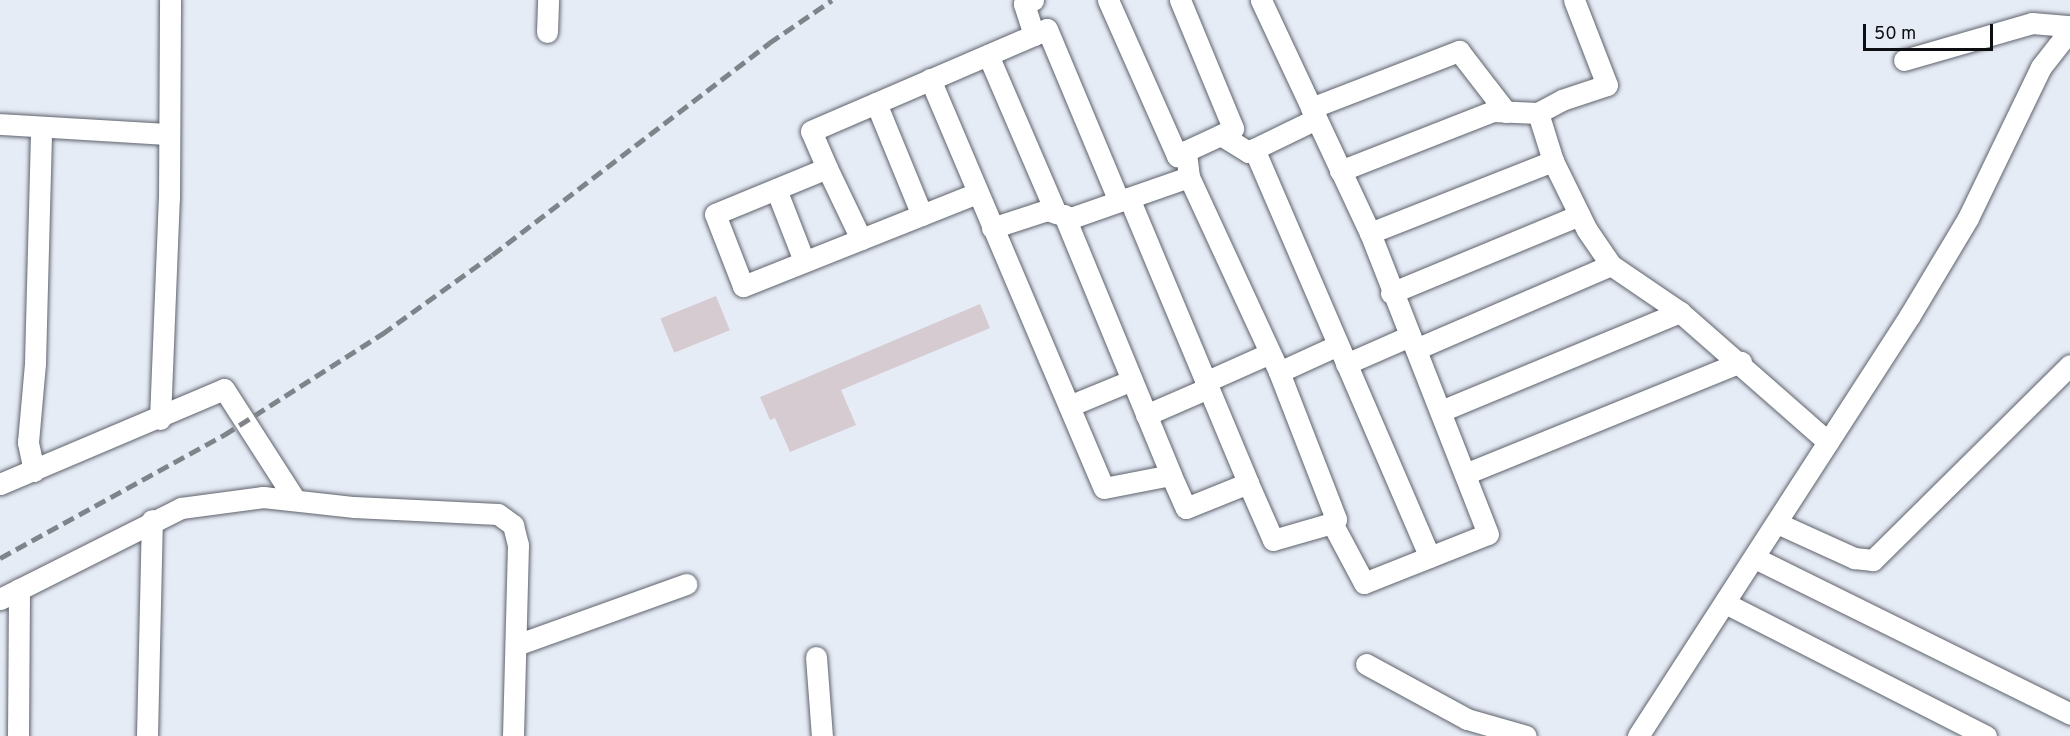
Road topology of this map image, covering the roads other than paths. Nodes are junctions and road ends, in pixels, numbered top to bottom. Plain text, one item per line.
1 (170, 0) edge
2 (548, 0) edge
3 (1033, 0) edge
4 (1108, 0) edge
5 (1180, 0) edge
6 (1261, 0) edge
7 (1574, 0) edge
8 (2070, 28) edge
9 (547, 32) dead end
10 (1034, 35) junction
11 (988, 55) junction
12 (1904, 60) dead end
13 (930, 80) junction
14 (876, 103) junction
15 (1506, 112) junction
16 (1313, 113) junction
17 (1538, 113) junction
18 (0, 124) edge
19 (41, 127) junction
20 (169, 134) junction
21 (1221, 135) junction
22 (1254, 149) junction
23 (1186, 151) junction
24 (1552, 161) junction
25 (826, 168) junction
26 (1340, 171) junction
27 (1189, 177) junction
28 (776, 189) junction
29 (977, 193) junction
30 (1124, 200) junction
31 (1060, 214) junction
32 (922, 215) junction
33 (1579, 215) junction
34 (992, 228) junction
35 (1370, 233) junction
36 (861, 239) junction
37 (804, 261) junction
38 (1611, 265) junction
39 (1391, 293) junction
40 (1680, 312) junction
41 (1413, 343) junction
42 (1342, 355) junction
43 (1275, 362) junction
44 (1741, 362) junction
45 (2070, 365) edge
46 (1132, 380) junction
47 (1207, 385) junction
48 (1069, 406) junction
49 (1441, 411) junction
50 (1146, 415) junction
51 (160, 419) junction
52 (1828, 442) junction
53 (34, 471) junction
54 (1465, 474) junction
55 (1171, 475) junction
56 (1248, 483) junction
57 (0, 484) edge
58 (294, 498) junction
59 (152, 520) junction
60 (1332, 523) junction
61 (1777, 523) junction
62 (1430, 557) junction
63 (1755, 558) junction
64 (686, 584) dead end
65 (19, 589) junction
66 (0, 599) edge
67 (1725, 603) junction
68 (516, 645) junction
69 (816, 657) dead end
70 (1366, 664) dead end
71 (2070, 714) edge
72 (18, 736) edge
73 (147, 736) edge
74 (513, 736) edge
75 (822, 736) edge
76 (1526, 736) edge
77 (1638, 736) edge
78 (1986, 736) edge

1 - 20 street
2 - 9 street
3 - 10 street
4 - 23 street
5 - 21 street
6 - 16 street
7 - 17 street
8 - 12 street
8 - 52 street
10 - 11 street
10 - 30 street
11 - 13 street
11 - 31 street
13 - 14 street
13 - 29 street
14 - 25 street
14 - 32 street
15 - 16 street
15 - 17 street
15 - 26 street
16 - 22 street
16 - 26 street
17 - 24 street
18 - 19 street
19 - 20 street
19 - 53 street
20 - 51 street
21 - 22 street
21 - 23 street
22 - 42 street
23 - 27 street
24 - 33 street
24 - 35 street
25 - 28 street
25 - 36 street
26 - 35 street
27 - 30 street
27 - 43 street
28 - 37 street
28 - 37 street
29 - 32 street
29 - 34 street
30 - 31 street
30 - 47 street
31 - 34 street
31 - 46 street
32 - 36 street
33 - 38 street
33 - 39 street
34 - 48 street
35 - 39 street
36 - 37 street
38 - 40 street
38 - 41 street
39 - 41 street
40 - 44 street
40 - 49 street
41 - 42 street
41 - 49 street
42 - 43 street
42 - 62 street
43 - 47 street
43 - 60 street
44 - 52 street
44 - 54 street
45 - 61 street
46 - 48 street
46 - 50 street
47 - 50 street
47 - 56 street
48 - 55 street
49 - 54 street
50 - 55 street
51 - 53 street
51 - 58 street
52 - 61 street
53 - 57 street
54 - 62 street
55 - 56 street
56 - 60 street
58 - 59 street
58 - 68 street
59 - 65 street
59 - 73 street
60 - 62 street
61 - 63 street
63 - 67 street
63 - 71 street
64 - 68 street
65 - 66 street
65 - 72 street
67 - 77 street
67 - 78 street
68 - 74 street
69 - 75 street
70 - 76 street

